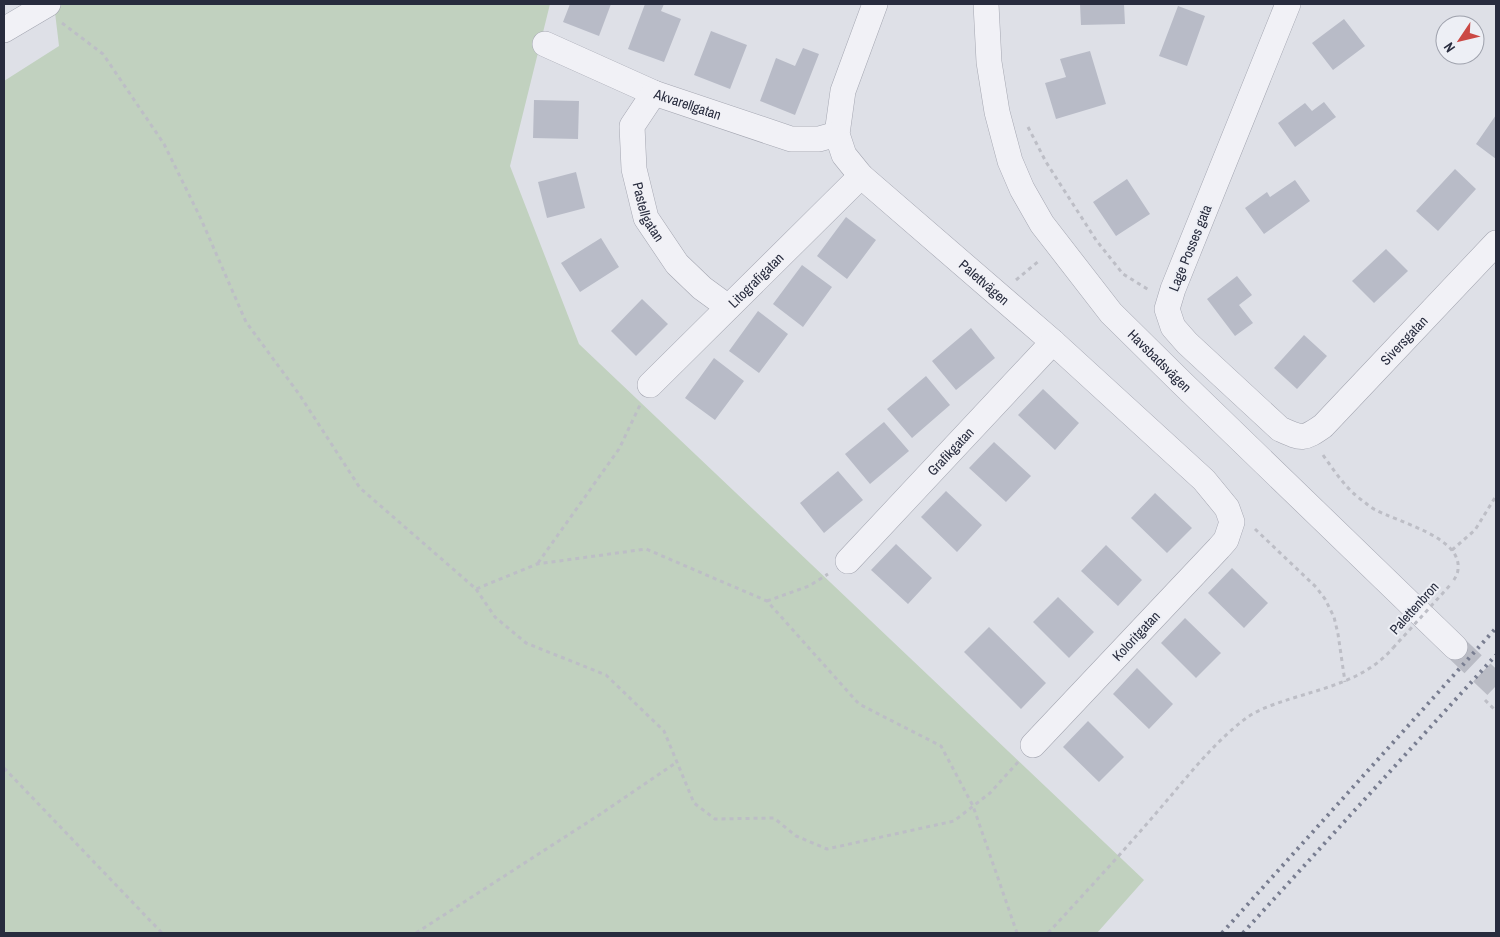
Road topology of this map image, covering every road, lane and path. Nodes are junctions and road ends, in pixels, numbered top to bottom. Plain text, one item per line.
1 (875, 4) edge
2 (986, 4) edge
3 (1288, 4) edge
4 (45, 6) edge
5 (4, 30) edge
6 (545, 44) dead end
7 (654, 93) junction
8 (1026, 124) dead end
9 (837, 134) junction
10 (861, 176) junction
11 (1496, 243) edge
12 (1042, 258) dead end
13 (999, 294) junction
14 (728, 307) junction
15 (1166, 309) junction
16 (1053, 342) junction
17 (650, 385) joint
18 (1309, 436) junction
19 (1496, 496) edge
20 (1229, 515) junction
21 (1452, 550) junction
22 (848, 561) joint
23 (537, 564) junction
24 (476, 589) junction
25 (767, 601) junction
26 (1455, 647) tunnel mouth
27 (1346, 682) junction
28 (1485, 700) dead end
29 (1496, 711) edge
30 (1033, 745) joint
31 (677, 762) junction
32 (4, 768) edge
33 (972, 806) junction
34 (162, 933) edge
35 (416, 933) edge
36 (1017, 933) edge
37 (1048, 933) edge

1 - 9 street, Palettvägen
2 - 26 street, Havsbadsvägen
3 - 15 street, Lage Posses gata
4 - 5 street
4 - 24 path
6 - 7 street, Akvarellgatan
7 - 9 street, Akvarellgatan
7 - 14 street, Pastellgatan
8 - 15 path
9 - 10 street, Palettvägen
10 - 13 street, Palettvägen
10 - 14 street, Litografigatan
11 - 18 street, Siversgatan
12 - 13 path
13 - 16 street, Palettvägen
14 - 17 street, Litografigatan
15 - 18 street, Lage Posses gata
16 - 20 street, Palettvägen
16 - 22 street, Grafikgatan
17 - 23 path
18 - 21 path
19 - 21 path
20 - 27 path
20 - 30 street, Koloritgatan
21 - 27 path, Palettenbron, bridge
22 - 25 path
23 - 24 path
23 - 25 path
24 - 31 path
25 - 33 path
27 - 37 path, Palettenbron
28 - 29 path
30 - 33 path
31 - 33 path
31 - 35 path
32 - 34 path
33 - 36 path

